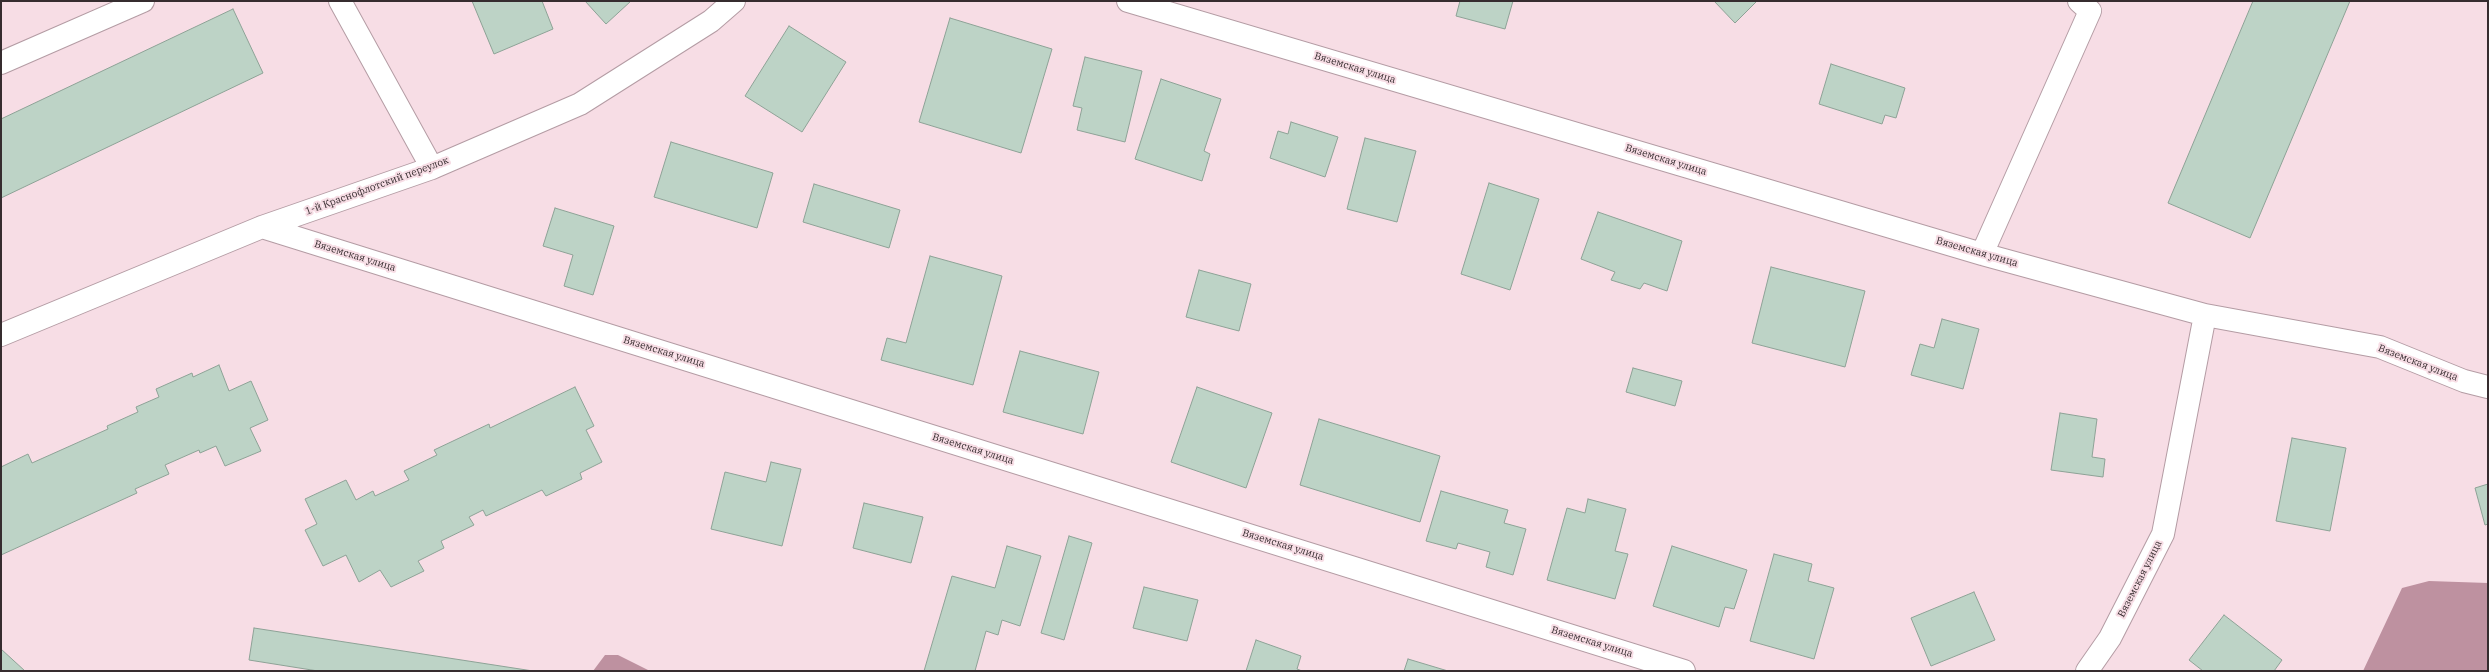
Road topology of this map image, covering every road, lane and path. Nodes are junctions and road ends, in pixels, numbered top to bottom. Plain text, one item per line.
1 (143, 1) edge
2 (340, 1) edge
3 (734, 1) edge
4 (1128, 1) edge
5 (2079, 1) edge
6 (1, 63) edge
7 (432, 168) junction
8 (262, 227) junction
9 (1982, 254) junction
10 (2205, 315) junction
11 (1, 335) edge
12 (2488, 387) edge
13 (1684, 671) edge
14 (2087, 671) edge

1 - 6 street
2 - 7 street
3 - 7 street, 1-й Краснофлотский переулок
4 - 9 street, Вяземская улица
5 - 9 street
7 - 8 street, 1-й Краснофлотский переулок
8 - 11 street, 1-й Краснофлотский переулок
8 - 13 street, Вяземская улица
9 - 10 street, Вяземская улица
10 - 12 street, Вяземская улица
10 - 14 street, Вяземская улица

